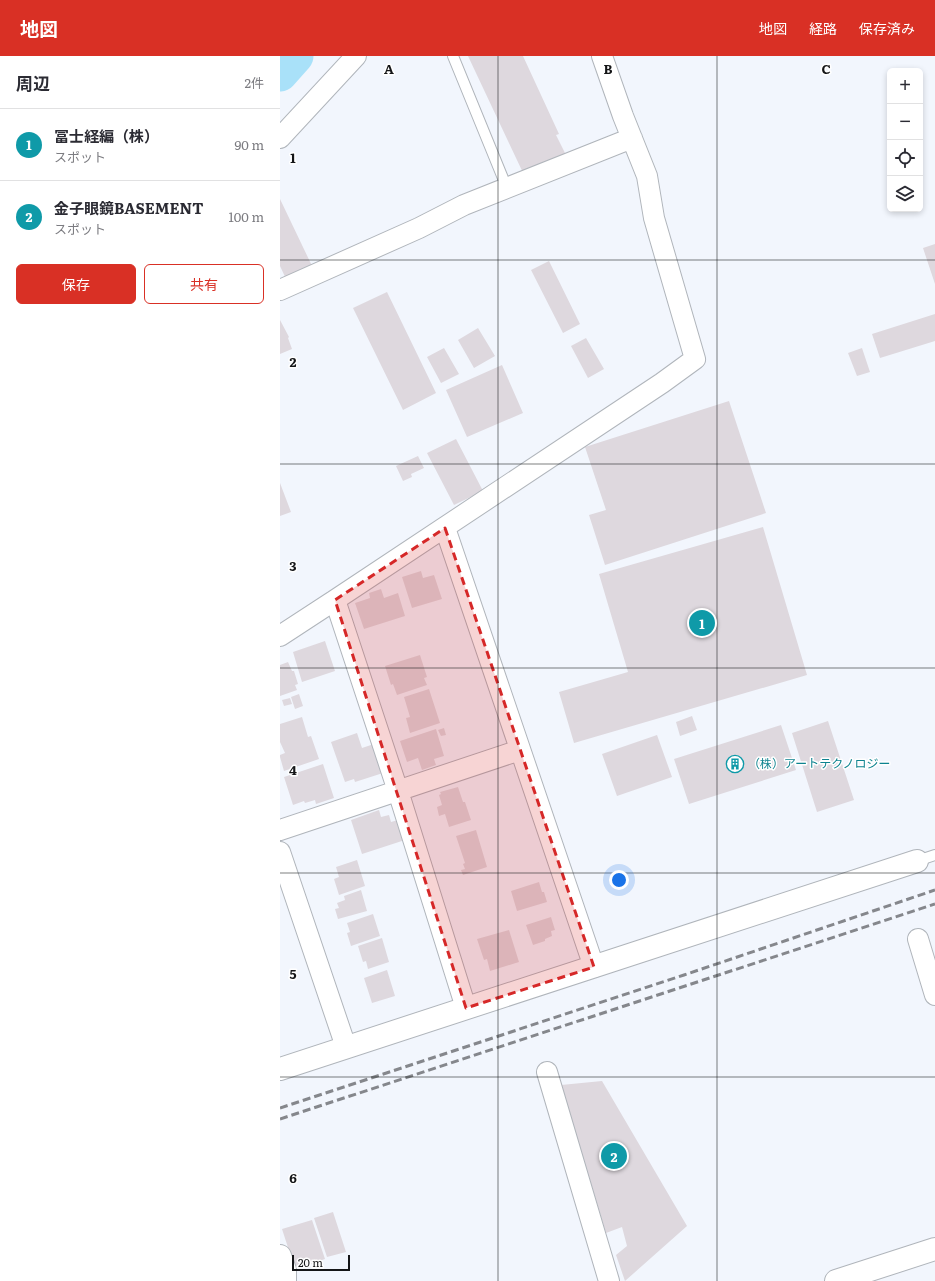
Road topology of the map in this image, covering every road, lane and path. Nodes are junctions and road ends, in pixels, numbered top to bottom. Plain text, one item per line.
1 (356, 56) edge
2 (453, 56) edge
3 (602, 56) edge
4 (280, 138) edge
5 (632, 138) junction
6 (508, 188) junction
7 (280, 290) edge
8 (444, 528) junction
9 (336, 600) junction
10 (280, 636) edge
11 (520, 750) junction
12 (398, 791) junction
13 (280, 830) edge
14 (280, 852) edge
15 (926, 858) edge
16 (918, 939) dead end
17 (594, 967) junction
18 (935, 995) edge
19 (466, 1008) junction
20 (346, 1047) junction
21 (280, 1069) edge
22 (547, 1072) dead end
23 (935, 1249) edge
24 (280, 1256) edge
25 (285, 1281) edge
26 (609, 1281) edge
27 (836, 1281) edge

1 - 4 street
2 - 6 lane
3 - 5 street
5 - 6 street
5 - 8 street
6 - 7 street
8 - 9 street
8 - 11 street
9 - 10 street
9 - 12 street
11 - 12 street
11 - 17 street
12 - 13 street
12 - 19 street
14 - 20 street
15 - 17 street
16 - 18 street
17 - 19 street
19 - 20 street
20 - 21 street
22 - 26 street
23 - 27 street
24 - 25 street

